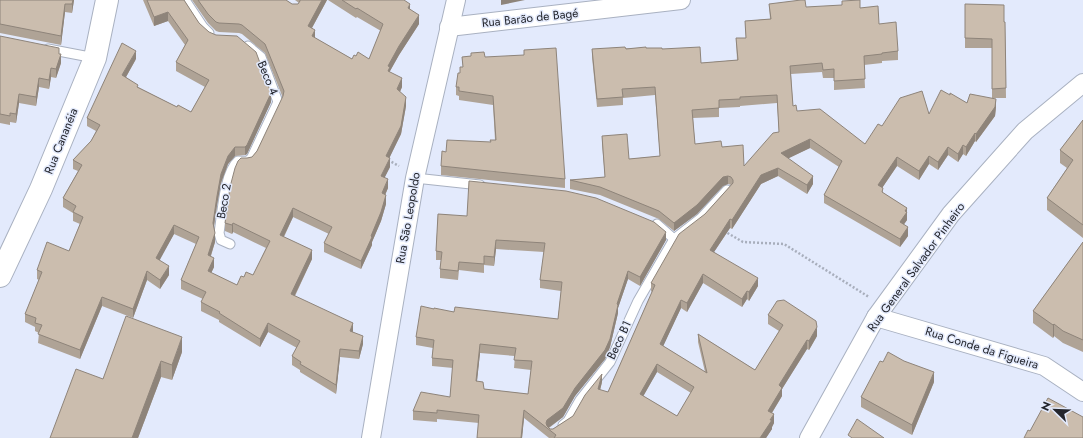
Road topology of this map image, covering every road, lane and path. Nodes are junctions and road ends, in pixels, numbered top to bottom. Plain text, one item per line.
1 (107, 0) edge
2 (185, 0) edge
3 (456, 0) edge
4 (681, 0) edge
5 (449, 27) junction
6 (218, 38) edge
7 (242, 41) edge
8 (36, 46) edge
9 (95, 58) junction
10 (1083, 83) edge
11 (278, 102) joint
12 (384, 158) edge
13 (398, 165) dead end
14 (415, 178) junction
15 (488, 186) edge
16 (727, 190) edge
17 (701, 218) junction
18 (650, 222) edge
19 (674, 239) junction
20 (230, 244) dead end
21 (0, 276) edge
22 (881, 312) junction
23 (1083, 392) edge
24 (557, 428) edge
25 (371, 438) edge
26 (809, 438) edge

1 - 9 street, Rua Cananéia
2 - 6 lane
3 - 5 street, Rua São Leopoldo
4 - 5 street, Rua Barão de Bagé
5 - 14 street, Rua São Leopoldo
7 - 11 lane, Beco 4
8 - 9 lane
9 - 21 street, Rua Cananéia
10 - 22 street, Rua General Salvador Pinheiro
11 - 20 lane, Beco 2
12 - 13 path
14 - 15 lane
14 - 25 street, Rua São Leopoldo
16 - 17 lane
17 - 19 lane
17 - 22 path
18 - 19 lane
19 - 24 lane, Beco B1
22 - 23 street, Rua Conde da Figueira
22 - 26 street, Rua General Salvador Pinheiro

